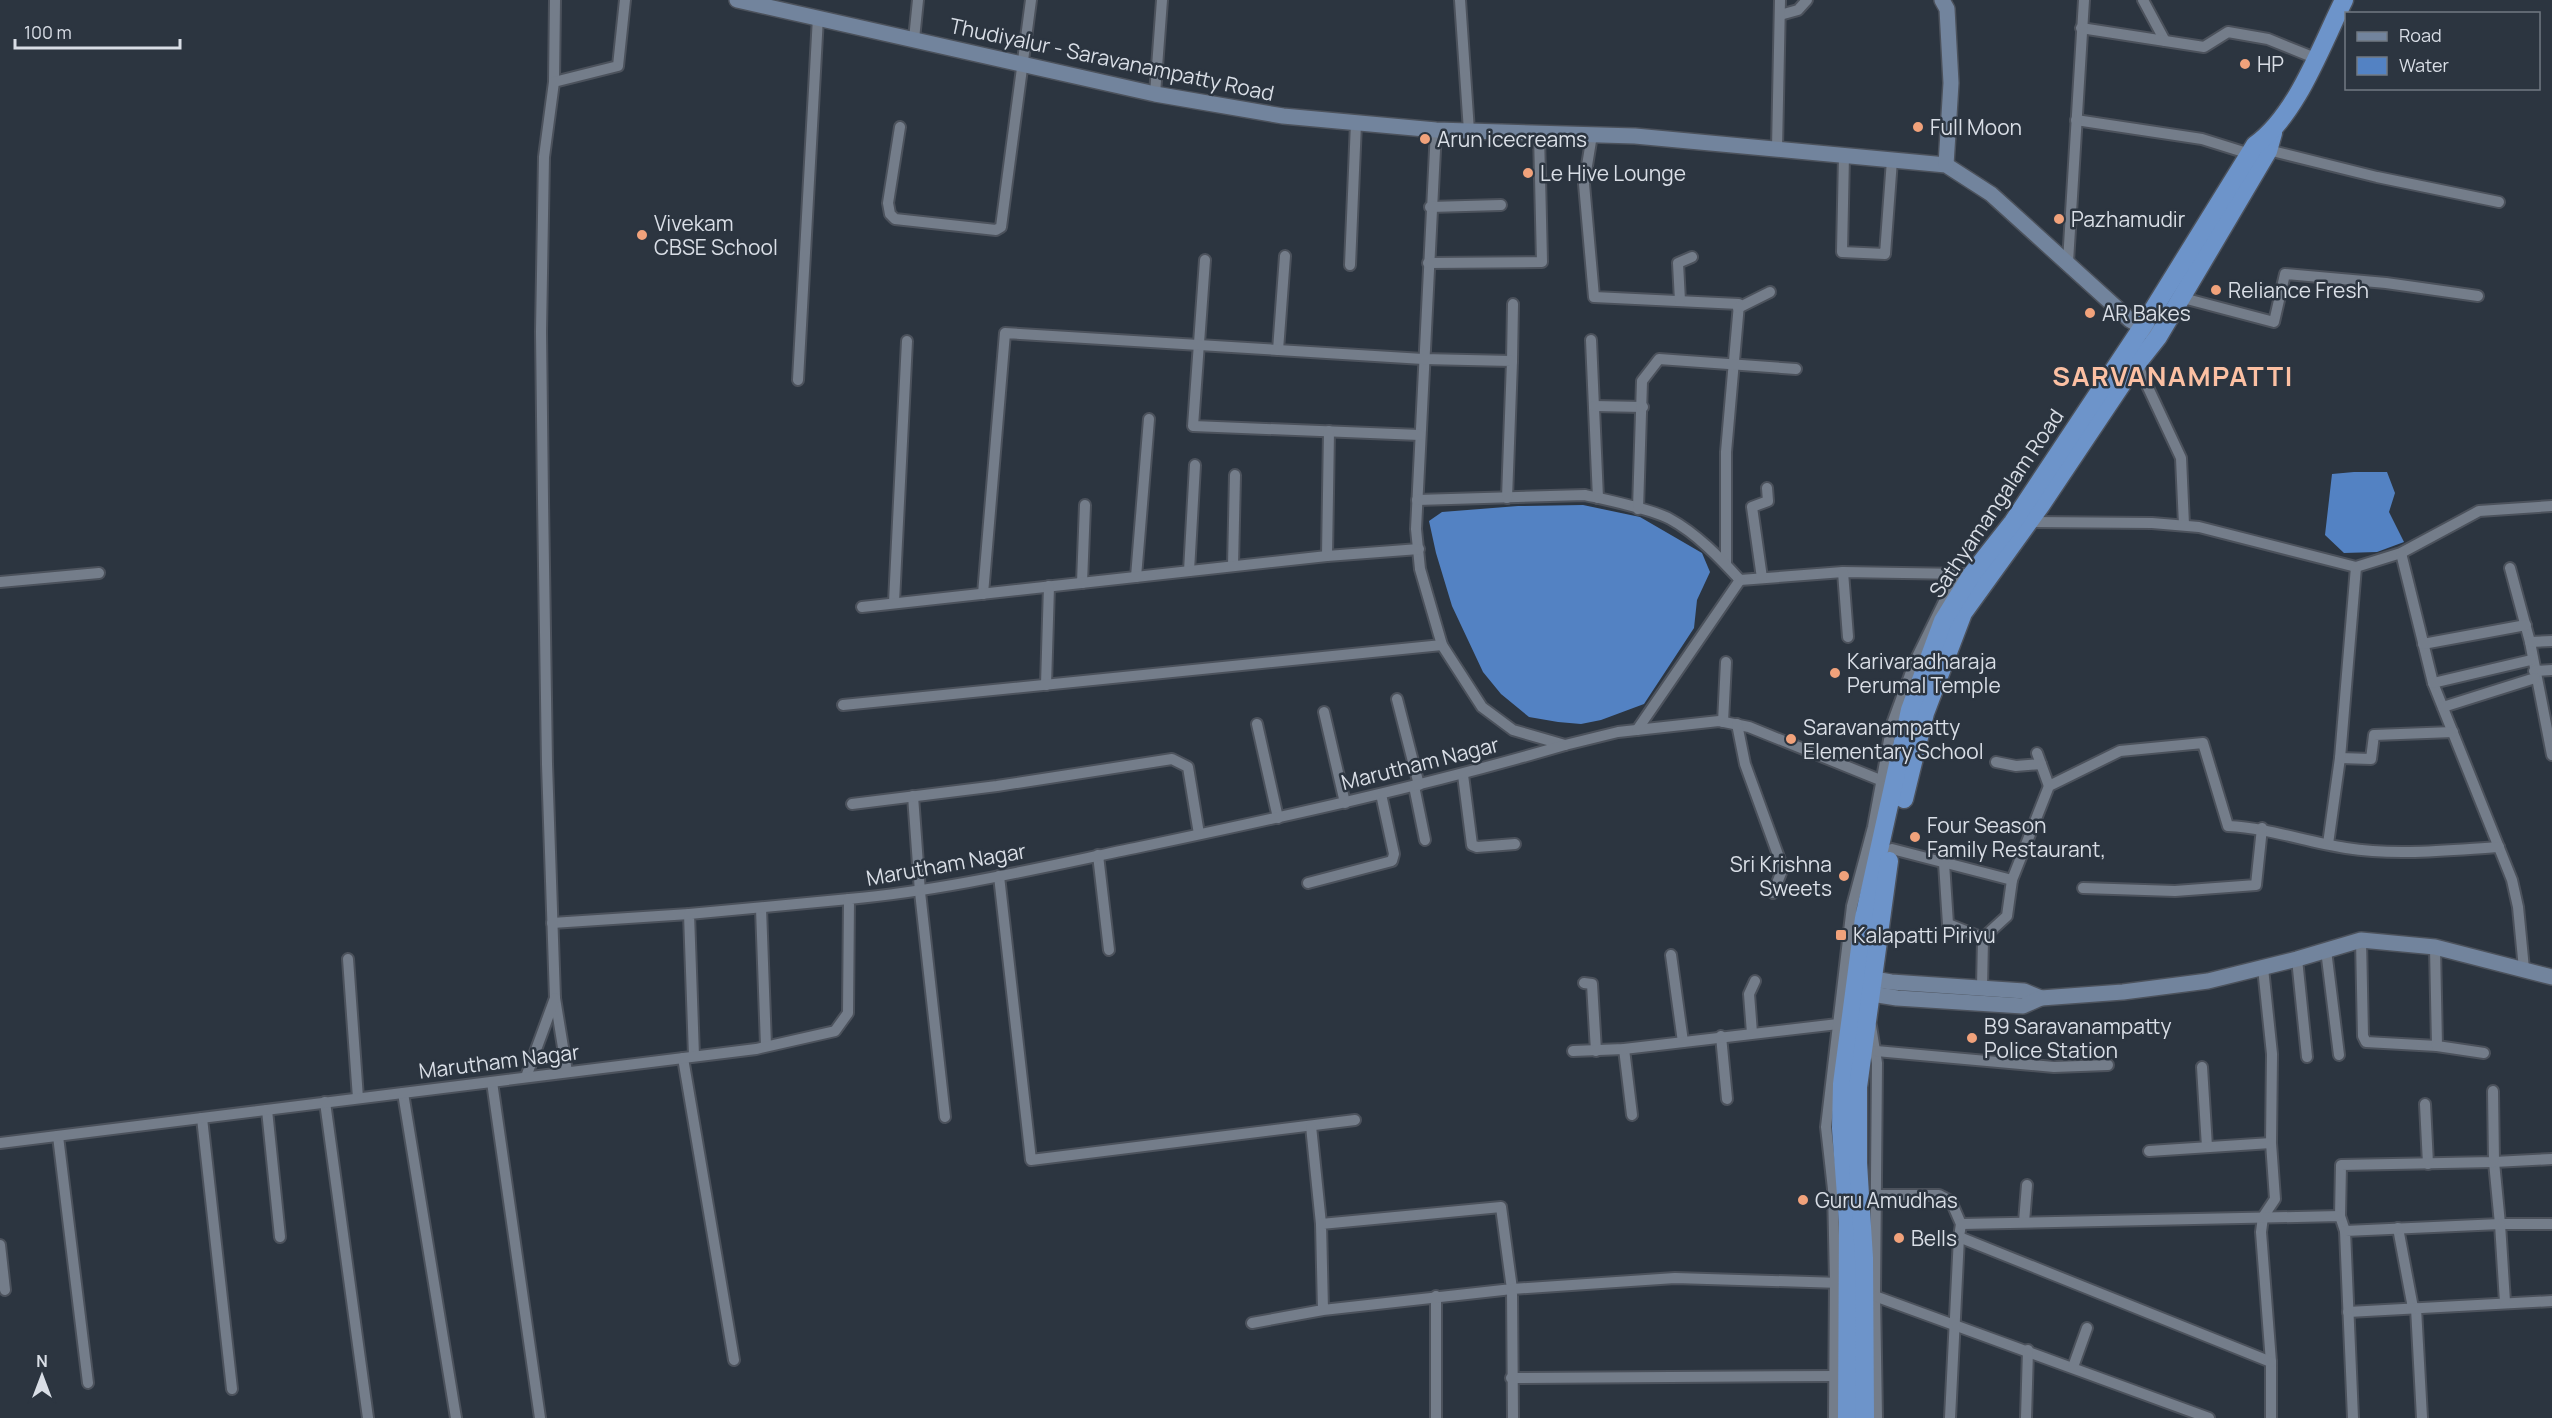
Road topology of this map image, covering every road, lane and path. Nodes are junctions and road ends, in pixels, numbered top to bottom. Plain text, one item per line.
1 (555, 0) edge
2 (625, 0) edge
3 (737, 0) edge
4 (918, 0) edge
5 (1031, 0) edge
6 (1162, 0) edge
7 (1460, 0) edge
8 (1780, 0) edge
9 (1808, 0) edge
10 (1942, 0) edge
11 (2084, 0) edge
12 (2143, 0) edge
13 (2344, 0) edge
14 (1780, 15) junction
15 (818, 17) junction
16 (2081, 28) junction
17 (914, 39) junction
18 (2165, 41) junction
19 (2315, 57) junction
20 (1022, 64) junction
21 (554, 82) junction
22 (1155, 94) junction
23 (2076, 120) junction
24 (1356, 123) junction
25 (900, 127) dead end
26 (1436, 130) junction
27 (1469, 131) junction
28 (1539, 134) junction
29 (1592, 135) junction
30 (1777, 149) junction
31 (2258, 150) junction
32 (1844, 155) junction
33 (1892, 160) junction
34 (1946, 165) junction
35 (2499, 201) dead end
36 (1501, 205) dead end
37 (1430, 207) junction
38 (1285, 256) dead end
39 (1692, 257) dead end
40 (1205, 260) dead end
41 (1428, 262) junction
42 (2068, 262) junction
43 (1350, 266) dead end
44 (1770, 292) dead end
45 (2478, 296) dead end
46 (2183, 298) junction
47 (1680, 301) junction
48 (1513, 304) dead end
49 (1738, 308) junction
50 (2151, 332) junction
51 (1591, 340) dead end
52 (907, 341) dead end
53 (1200, 345) junction
54 (1278, 350) junction
55 (1423, 359) junction
56 (1512, 361) junction
57 (2137, 364) junction
58 (1733, 366) junction
59 (1796, 369) dead end
60 (798, 380) dead end
61 (1594, 406) junction
62 (1643, 406) junction
63 (1149, 419) dead end
64 (1329, 431) junction
65 (1420, 435) junction
66 (1194, 465) dead end
67 (1235, 476) dead end
68 (1767, 488) dead end
69 (1507, 498) junction
70 (1598, 498) junction
71 (1417, 500) junction
72 (1085, 505) dead end
73 (2552, 506) edge
74 (1638, 509) junction
75 (2029, 522) junction
76 (2184, 525) junction
77 (1419, 549) junction
78 (2401, 554) junction
79 (1327, 556) junction
80 (1726, 564) junction
81 (1233, 566) junction
82 (2356, 567) junction
83 (2510, 568) dead end
84 (1190, 571) junction
85 (1843, 572) junction
86 (99, 573) dead end
87 (1965, 574) junction
88 (1136, 577) junction
89 (1762, 578) junction
90 (1740, 579) junction
91 (0, 582) edge
92 (1082, 583) junction
93 (1049, 586) junction
94 (983, 594) junction
95 (894, 602) junction
96 (862, 607) dead end
97 (2526, 626) junction
98 (1848, 637) dead end
99 (2552, 641) edge
100 (2530, 642) junction
101 (2423, 644) junction
102 (1442, 645) junction
103 (2531, 660) junction
104 (1726, 662) dead end
105 (2552, 669) edge
106 (2534, 675) junction
107 (2433, 683) junction
108 (1046, 685) junction
109 (1397, 699) dead end
110 (843, 705) dead end
111 (2443, 707) junction
112 (1324, 712) dead end
113 (1723, 722) junction
114 (1257, 724) dead end
115 (1737, 724) junction
116 (1637, 730) junction
117 (2453, 732) junction
118 (1565, 745) junction
119 (2552, 754) edge
120 (2340, 758) junction
121 (1996, 762) dead end
122 (1463, 775) junction
123 (1888, 783) junction
124 (1416, 786) junction
125 (2049, 786) junction
126 (1381, 794) junction
127 (913, 796) junction
128 (1345, 803) junction
129 (852, 804) dead end
130 (1278, 818) junction
131 (2262, 828) junction
132 (1199, 834) junction
133 (1425, 840) dead end
134 (1515, 844) dead end
135 (2328, 844) junction
136 (2499, 847) junction
137 (1892, 849) junction
138 (1098, 855) junction
139 (1944, 864) junction
140 (999, 876) junction
141 (2012, 880) junction
142 (1308, 883) dead end
143 (2083, 888) dead end
144 (920, 892) junction
145 (1773, 893) dead end
146 (849, 899) junction
147 (760, 908) junction
148 (689, 914) junction
149 (552, 923) junction
150 (1983, 938) junction
151 (2361, 940) junction
152 (2435, 947) junction
153 (1109, 950) dead end
154 (2326, 950) junction
155 (1671, 956) dead end
156 (348, 959) dead end
157 (2297, 959) junction
158 (2263, 968) junction
159 (2524, 969) junction
160 (2552, 977) edge
161 (1755, 981) dead end
162 (1584, 983) dead end
163 (1982, 988) junction
164 (1864, 990) junction
165 (555, 998) junction
166 (2042, 998) junction
167 (1838, 1024) junction
168 (1752, 1033) junction
169 (1721, 1036) junction
170 (1683, 1042) junction
171 (766, 1046) junction
172 (2437, 1046) junction
173 (1624, 1049) junction
174 (1573, 1051) dead end
175 (1596, 1051) junction
176 (1875, 1051) junction
177 (2484, 1053) dead end
178 (2339, 1055) dead end
179 (689, 1057) junction
180 (2307, 1057) dead end
181 (2108, 1065) dead end
182 (2202, 1067) dead end
183 (567, 1072) junction
184 (526, 1077) junction
185 (492, 1082) junction
186 (2493, 1091) dead end
187 (403, 1093) junction
188 (358, 1098) junction
189 (1727, 1099) dead end
190 (325, 1102) junction
191 (2425, 1104) dead end
192 (267, 1110) junction
193 (1632, 1115) dead end
194 (945, 1117) dead end
195 (202, 1118) junction
196 (1355, 1120) dead end
197 (1311, 1126) junction
198 (58, 1136) junction
199 (0, 1143) edge
200 (2271, 1143) junction
201 (2207, 1147) junction
202 (2149, 1151) dead end
203 (2552, 1159) edge
204 (2494, 1162) junction
205 (2428, 1164) junction
206 (2027, 1185) dead end
207 (1875, 1195) junction
208 (2340, 1216) junction
209 (2263, 1217) junction
210 (2024, 1222) junction
211 (1321, 1224) junction
212 (1960, 1224) junction
213 (2500, 1224) junction
214 (2552, 1224) edge
215 (2398, 1228) junction
216 (2345, 1231) junction
217 (280, 1237) dead end
218 (1959, 1237) junction
219 (0, 1245) edge
220 (1512, 1289) junction
221 (1856, 1289) junction
222 (5, 1290) dead end
223 (1436, 1296) junction
224 (2552, 1301) edge
225 (2505, 1302) junction
226 (2415, 1308) junction
227 (1323, 1310) junction
228 (2348, 1312) junction
229 (1252, 1323) dead end
230 (1954, 1324) junction
231 (2086, 1328) dead end
232 (2028, 1350) junction
233 (734, 1360) dead end
234 (2271, 1362) junction
235 (2073, 1367) junction
236 (1836, 1376) junction
237 (1511, 1378) junction
238 (88, 1383) dead end
239 (232, 1389) dead end
240 (368, 1418) edge
241 (456, 1418) edge
242 (540, 1418) edge
243 (1436, 1418) edge
244 (1513, 1418) edge
245 (1834, 1418) edge
246 (1847, 1418) edge
247 (1864, 1418) edge
248 (1877, 1418) edge
249 (1950, 1418) edge
250 (2026, 1418) edge
251 (2209, 1418) edge
252 (2271, 1418) edge
253 (2353, 1418) edge
254 (2422, 1418) edge

1 - 21 street
2 - 21 street
3 - 15 main road, Thudiyalur - Saravanampatty Road
4 - 17 street
5 - 20 street
6 - 22 street
7 - 27 street
8 - 14 street
9 - 14 street
10 - 34 main road
11 - 16 street
12 - 18 street
13 - 19 highway, Sathyamangalam Road
14 - 30 street
15 - 17 main road, Thudiyalur - Saravanampatty Road
15 - 60 street
16 - 18 street
16 - 23 street
17 - 20 main road, Thudiyalur - Saravanampatty Road
18 - 19 street
19 - 31 highway, Sathyamangalam Road
20 - 22 main road, Thudiyalur - Saravanampatty Road
20 - 25 street
21 - 149 street
22 - 24 main road, Thudiyalur - Saravanampatty Road
23 - 31 street
23 - 42 street
24 - 26 main road, Thudiyalur - Saravanampatty Road
24 - 43 street
26 - 27 main road, Thudiyalur - Saravanampatty Road
26 - 37 street
27 - 28 main road, Thudiyalur - Saravanampatty Road
28 - 29 main road, Thudiyalur - Saravanampatty Road
28 - 41 street
29 - 30 main road, Thudiyalur - Saravanampatty Road
29 - 47 street
30 - 32 main road, Thudiyalur - Saravanampatty Road
31 - 35 street
31 - 46 highway
31 - 50 highway, Sathyamangalam Road
32 - 33 main road, Thudiyalur - Saravanampatty Road
32 - 33 street
33 - 34 main road, Thudiyalur - Saravanampatty Road
34 - 42 main road, Thudiyalur - Saravanampatty Road
36 - 37 street
37 - 41 street
38 - 54 street
39 - 47 street
40 - 53 street
41 - 55 street
42 - 50 main road, Thudiyalur - Saravanampatty Road
44 - 49 street
45 - 46 street
46 - 50 highway
47 - 49 street
48 - 56 street
49 - 58 street
50 - 57 highway
50 - 87 highway, Sathyamangalam Road
51 - 61 street
52 - 95 street
53 - 54 street
53 - 64 street
53 - 94 street
54 - 55 street
55 - 56 street
55 - 65 street
56 - 69 street
57 - 75 highway
57 - 76 street
58 - 59 street
58 - 62 street
58 - 80 street
61 - 62 street
61 - 70 street
62 - 74 street
63 - 88 street
64 - 65 street
64 - 79 street
65 - 71 street
66 - 84 street
67 - 81 street
68 - 89 street
69 - 70 street
69 - 71 street
70 - 74 street
71 - 77 street
72 - 92 street
73 - 78 street
74 - 80 street
75 - 76 street
75 - 137 highway
76 - 82 street
77 - 79 street
77 - 102 street
78 - 82 street
78 - 101 street
79 - 81 street
80 - 90 street
81 - 84 street
82 - 120 street
83 - 97 street
84 - 88 street
85 - 87 street
85 - 89 street
85 - 98 street
86 - 91 street
87 - 123 highway, Sathyamangalam Road
88 - 92 street
89 - 90 street
90 - 116 street
92 - 93 street
93 - 94 street
93 - 108 street
94 - 95 street
95 - 96 street
97 - 100 street
97 - 101 street
99 - 100 street
100 - 103 street
101 - 107 street
102 - 108 street
102 - 118 street
103 - 106 street
103 - 107 street
104 - 113 street
105 - 106 street
106 - 111 street
106 - 119 street
107 - 111 street
108 - 110 street
109 - 124 street
111 - 117 street
112 - 128 street
113 - 115 street, Marutham Nagar
113 - 116 street, Marutham Nagar
114 - 130 street
115 - 123 street, Marutham Nagar
115 - 145 street
116 - 118 street, Marutham Nagar
117 - 120 street
117 - 136 street
118 - 122 street, Marutham Nagar
120 - 135 street
121 - 125 street
122 - 124 street, Marutham Nagar
122 - 134 street
123 - 164 highway, Sathyamangalam Road
123 - 167 street
124 - 126 street, Marutham Nagar
124 - 133 street
125 - 131 street
125 - 141 street
126 - 128 street, Marutham Nagar
126 - 142 street
127 - 129 street
127 - 132 street
127 - 144 street
128 - 130 street, Marutham Nagar
130 - 132 street, Marutham Nagar
131 - 135 street
131 - 143 street
132 - 138 street, Marutham Nagar
135 - 136 street
136 - 159 street
137 - 139 street
137 - 164 highway
138 - 140 street, Marutham Nagar
138 - 153 street
139 - 141 street
139 - 150 street
140 - 144 street, Marutham Nagar
140 - 197 street
141 - 150 street
144 - 146 street, Marutham Nagar
144 - 194 street
146 - 147 street
146 - 171 street, Marutham Nagar
147 - 148 street
147 - 171 street
148 - 149 street
148 - 179 street
149 - 165 street
150 - 163 street
151 - 152 main road
151 - 154 main road
151 - 172 street
152 - 159 main road
152 - 172 street
154 - 157 main road
154 - 178 street
155 - 170 street
156 - 188 street
157 - 158 main road
157 - 180 street
158 - 166 main road
158 - 200 street
159 - 160 main road
161 - 168 street
162 - 175 street
163 - 164 main road
163 - 166 main road
164 - 166 main road
164 - 176 street
164 - 221 highway, Sathyamangalam Road
165 - 183 street
165 - 184 street
167 - 168 street
167 - 221 street
168 - 169 street
169 - 170 street
169 - 189 street
170 - 173 street
171 - 179 street, Marutham Nagar
172 - 177 street
173 - 175 street
173 - 193 street
174 - 175 street
176 - 181 street
176 - 207 street
179 - 183 street, Marutham Nagar
179 - 233 street
182 - 201 street
183 - 184 street, Marutham Nagar
184 - 185 street, Marutham Nagar
185 - 187 street, Marutham Nagar
185 - 242 street
186 - 204 street
187 - 188 street, Marutham Nagar
187 - 241 street
188 - 190 street, Marutham Nagar
190 - 192 street, Marutham Nagar
190 - 240 street
191 - 205 street
192 - 195 street, Marutham Nagar
192 - 217 street
195 - 198 street, Marutham Nagar
195 - 239 street
196 - 197 street
197 - 211 street
198 - 199 street, Marutham Nagar
198 - 238 street
200 - 201 street
200 - 209 street
201 - 202 street
203 - 204 street
204 - 205 street
204 - 213 street
205 - 208 street
206 - 210 street
207 - 212 street
207 - 221 street
208 - 209 street
208 - 216 street
209 - 210 street
209 - 234 street
210 - 212 street
211 - 220 street
211 - 227 street
212 - 218 street
213 - 214 street
213 - 215 street
213 - 225 street
215 - 216 street
215 - 226 street
216 - 228 street
218 - 230 street
218 - 234 street
219 - 222 street
220 - 221 street
220 - 223 street
220 - 237 street
221 - 230 street
221 - 236 street
221 - 246 highway, Sathyamangalam Road
221 - 247 highway
221 - 248 street
223 - 227 street
223 - 243 street
224 - 225 street
225 - 226 street
226 - 228 street
226 - 254 street
227 - 229 street
228 - 253 street
230 - 232 street
230 - 249 street
231 - 235 street
232 - 235 street
232 - 250 street
234 - 252 street
235 - 251 street
236 - 237 street
236 - 245 street
237 - 244 street

